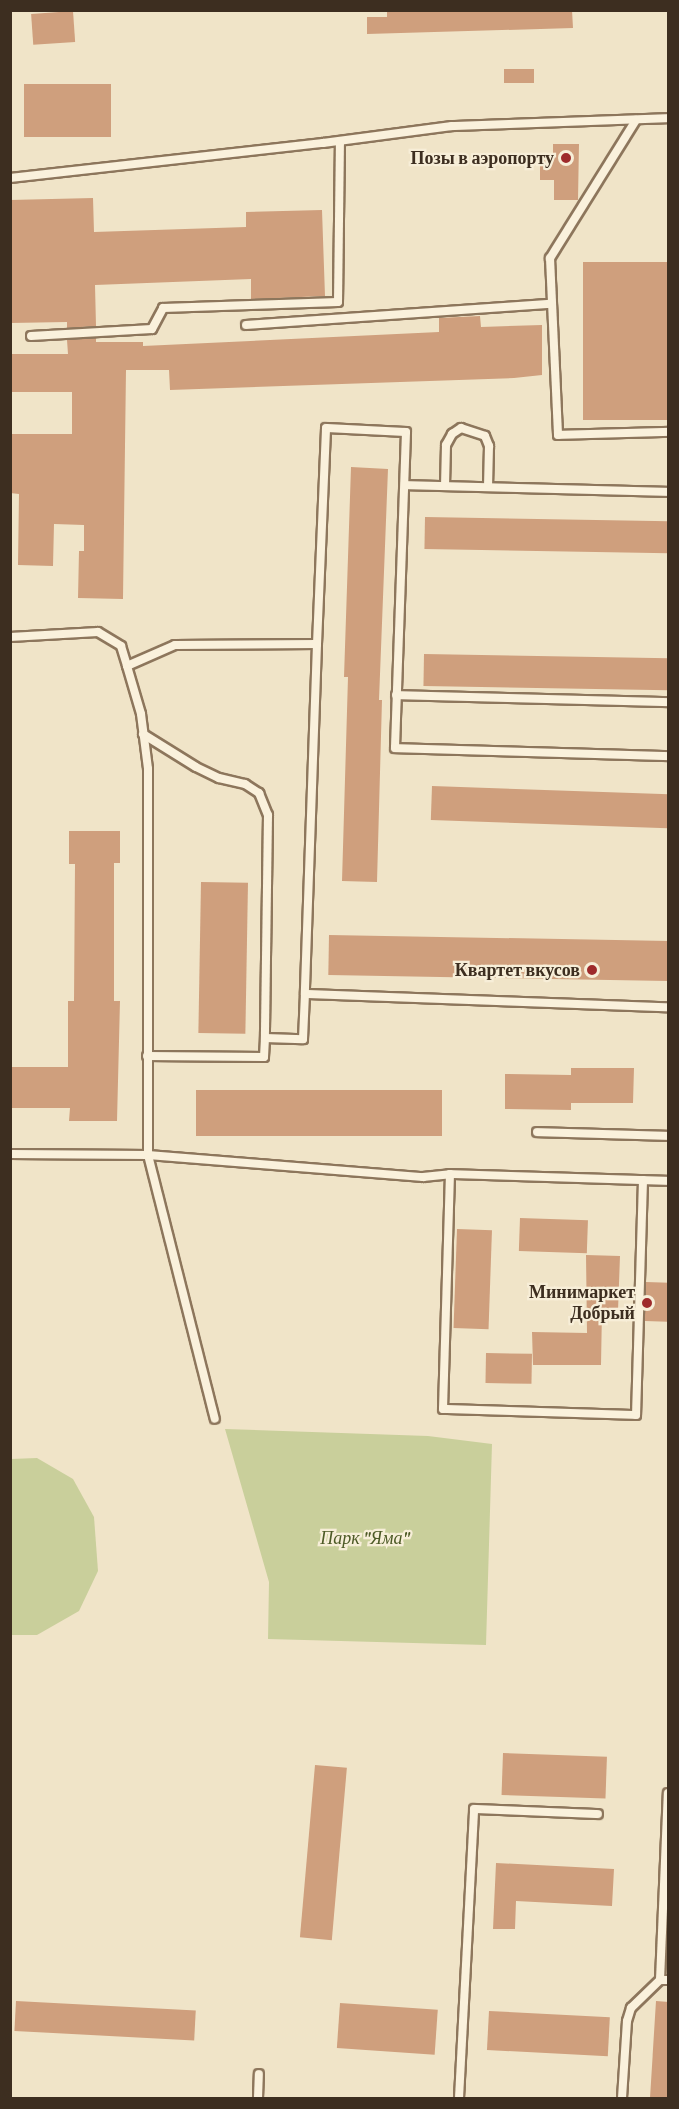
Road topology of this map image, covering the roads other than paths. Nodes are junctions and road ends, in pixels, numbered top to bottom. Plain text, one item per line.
1 (669, 118) edge
2 (636, 120) junction
3 (340, 141) junction
4 (10, 178) edge
5 (550, 304) junction
6 (246, 326) dead end
7 (31, 336) dead end
8 (669, 432) edge
9 (405, 485) junction
10 (445, 486) junction
11 (488, 487) junction
12 (669, 492) edge
13 (10, 637) edge
14 (317, 644) junction
15 (128, 666) junction
16 (396, 695) junction
17 (669, 702) edge
18 (143, 734) junction
19 (669, 756) edge
20 (305, 993) junction
21 (669, 1007) edge
22 (265, 1038) junction
23 (147, 1056) junction
24 (537, 1132) dead end
25 (669, 1136) edge
26 (10, 1154) edge
27 (148, 1155) junction
28 (450, 1174) junction
29 (643, 1180) junction
30 (669, 1181) edge
31 (215, 1419) dead end
32 (669, 1793) edge
33 (598, 1814) dead end
34 (664, 1980) edge
35 (259, 2074) dead end
36 (258, 2098) edge
37 (459, 2098) edge
38 (622, 2098) edge

1 - 2 lane
2 - 3 lane
2 - 5 lane
3 - 4 lane
3 - 7 lane
5 - 6 lane
5 - 8 lane
9 - 10 lane
9 - 14 lane
9 - 16 lane
10 - 11 lane
10 - 11 lane
11 - 12 lane
13 - 15 lane
14 - 15 lane
14 - 20 lane
15 - 18 lane
16 - 17 lane
16 - 19 lane
18 - 22 lane
18 - 23 lane
20 - 21 lane
20 - 22 lane
22 - 23 lane
23 - 27 lane
24 - 25 lane
26 - 27 lane
27 - 28 lane
27 - 31 lane
28 - 29 lane
28 - 29 lane
29 - 30 lane
32 - 34 lane
33 - 37 lane
34 - 38 lane
35 - 36 lane

